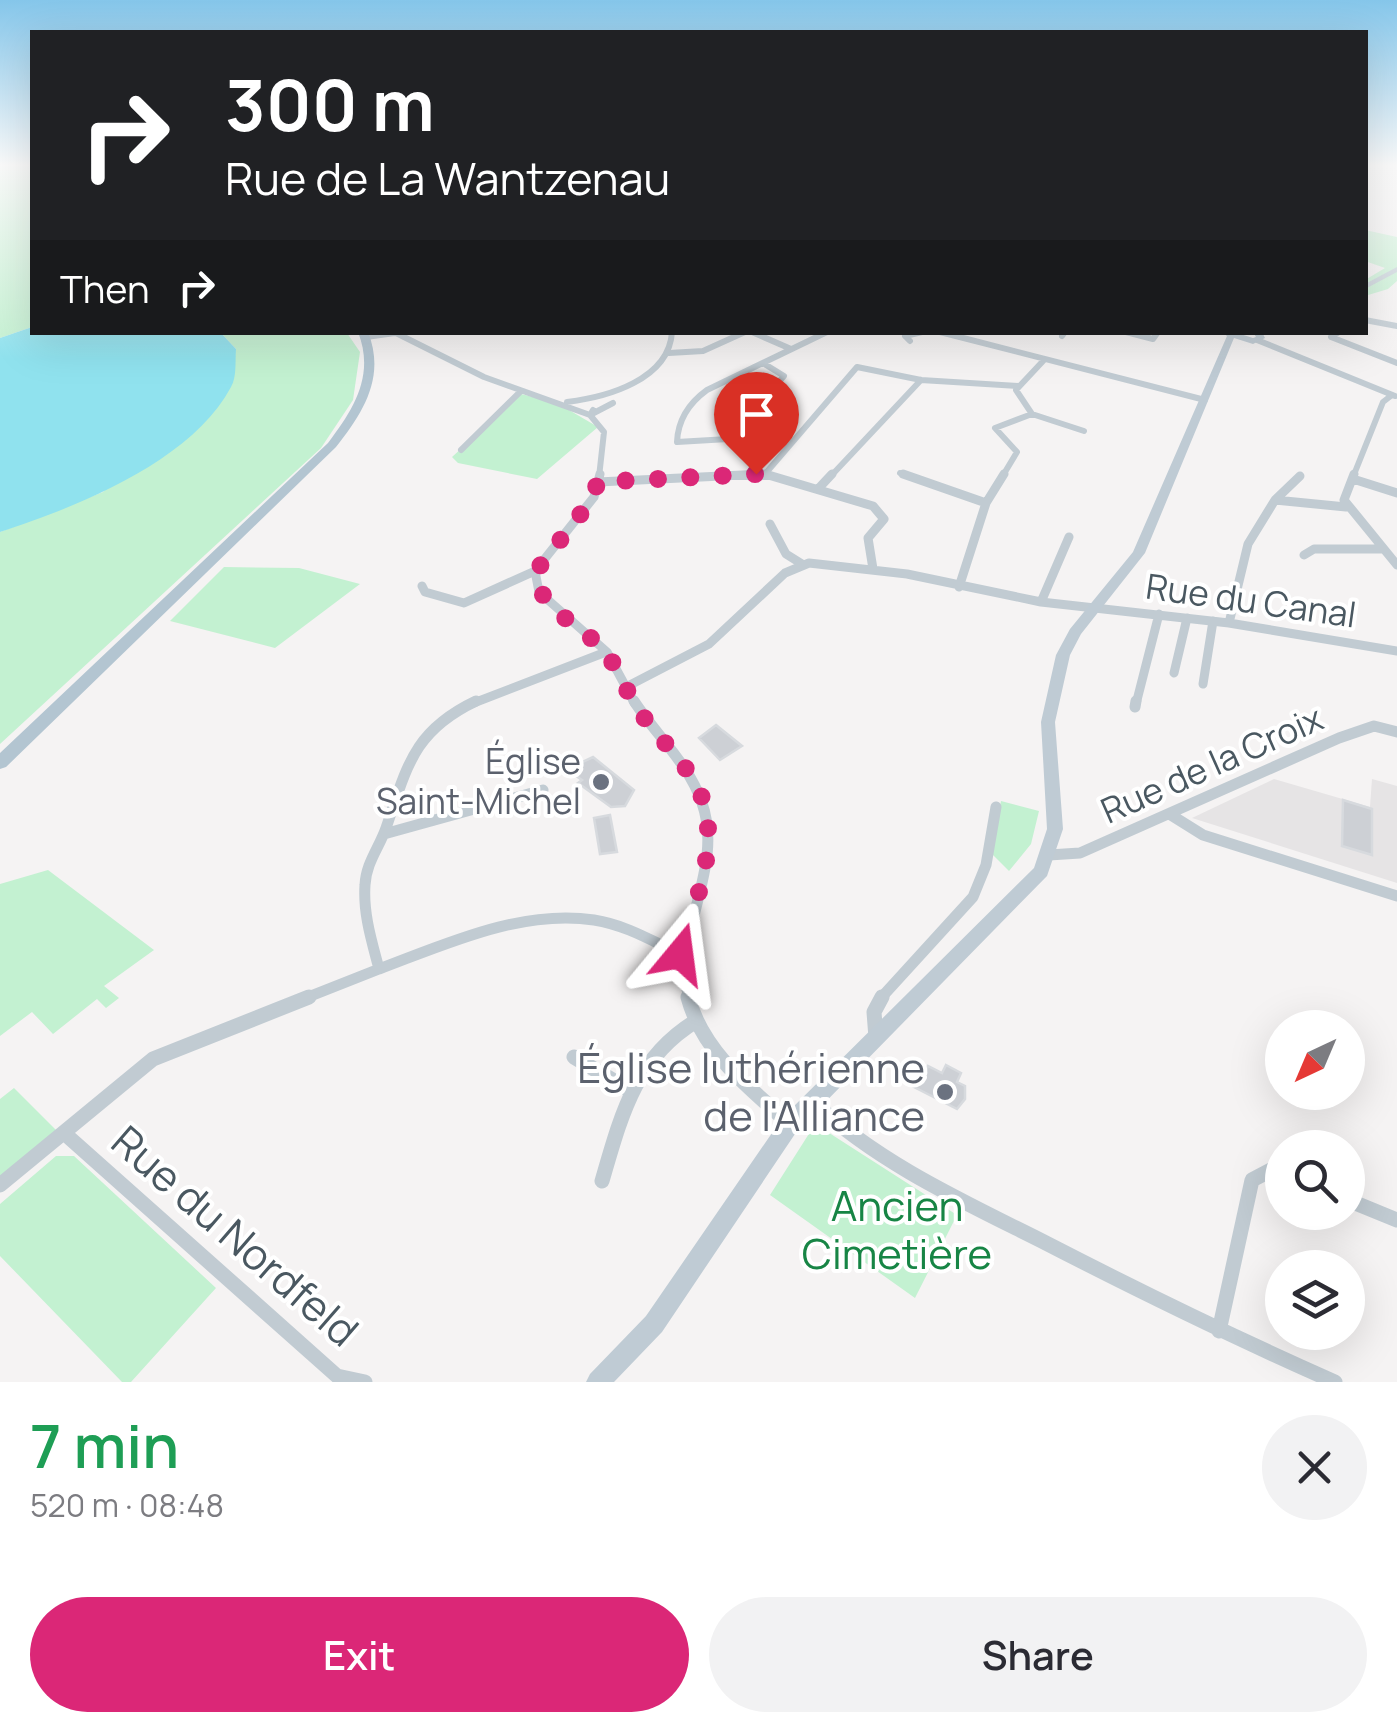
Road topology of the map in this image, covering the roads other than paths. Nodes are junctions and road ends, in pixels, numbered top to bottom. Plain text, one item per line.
1 (1397, 270) edge
2 (1368, 285) edge
3 (1368, 320) edge
4 (1397, 326) edge
5 (365, 335) edge
6 (399, 335) edge
7 (672, 335) edge
8 (741, 335) edge
9 (756, 335) edge
10 (821, 335) edge
11 (909, 335) edge
12 (951, 335) edge
13 (976, 335) edge
14 (1229, 335) edge
15 (1231, 335) edge
16 (1335, 335) edge
17 (1257, 336) edge
18 (970, 340) junction
19 (910, 341) dead end
20 (1244, 341) junction
21 (791, 349) junction
22 (669, 353) junction
23 (1225, 356) junction
24 (1044, 360) junction
25 (763, 363) junction
26 (1397, 363) edge
27 (921, 380) junction
28 (1018, 386) junction
29 (522, 391) junction
30 (618, 392) junction
31 (1394, 396) edge
32 (602, 397) junction
33 (1205, 400) junction
34 (558, 402) junction
35 (613, 403) junction
36 (1032, 414) junction
37 (590, 415) junction
38 (1084, 430) dead end
39 (604, 432) junction
40 (461, 450) dead end
41 (900, 473) dead end
42 (765, 474) junction
43 (1300, 476) dead end
44 (1353, 479) junction
45 (598, 482) junction
46 (818, 489) junction
47 (1397, 493) edge
48 (1274, 500) junction
49 (986, 503) junction
50 (1346, 508) junction
51 (770, 524) dead end
52 (1069, 538) dead end
53 (1380, 549) junction
54 (1304, 555) dead end
55 (802, 564) junction
56 (1397, 565) edge
57 (873, 569) junction
58 (536, 571) junction
59 (422, 586) dead end
60 (959, 587) junction
61 (1041, 602) junction
62 (1098, 607) junction
63 (1160, 614) junction
64 (1187, 618) junction
65 (1212, 621) junction
66 (1228, 623) junction
67 (1397, 651) edge
68 (606, 652) junction
69 (1174, 673) dead end
70 (1203, 684) dead end
71 (628, 686) junction
72 (1135, 707) dead end
73 (1397, 732) edge
74 (0, 763) edge
75 (542, 790) dead end
76 (996, 807) dead end
77 (1171, 816) junction
78 (384, 834) junction
79 (1055, 856) junction
80 (1397, 896) edge
81 (680, 954) junction
82 (379, 969) junction
83 (696, 1021) junction
84 (876, 1038) junction
85 (574, 1057) dead end
86 (629, 1090) junction
87 (813, 1102) junction
88 (790, 1124) junction
89 (64, 1133) junction
90 (1265, 1173) edge
91 (602, 1181) dead end
92 (0, 1185) edge
93 (1365, 1207) edge
94 (1397, 1220) edge
95 (1218, 1332) junction
96 (365, 1382) edge
97 (598, 1382) edge
98 (1336, 1382) edge

1 - 2 main road
3 - 4 street
5 - 74 main road
6 - 29 street
7 - 22 street
8 - 22 street
9 - 21 street
10 - 21 street
11 - 19 street
12 - 18 street
13 - 18 street
14 - 23 main road
15 - 20 main road
16 - 26 street
17 - 20 main road
17 - 31 street
18 - 24 street
20 - 23 main road
21 - 25 street
22 - 30 street
23 - 33 main road
24 - 28 street
24 - 33 street
25 - 25 street
27 - 28 street
27 - 42 street
27 - 46 street
28 - 36 street
29 - 34 street
29 - 40 street
30 - 32 street
30 - 35 street
31 - 44 street
32 - 34 street
32 - 37 street
33 - 62 main road
34 - 37 street
35 - 37 street
35 - 39 street
36 - 38 street
36 - 49 street
37 - 39 street
39 - 45 street
41 - 49 street
42 - 45 street
42 - 46 street
43 - 48 street
44 - 47 street
44 - 50 street
45 - 58 street
46 - 57 street
48 - 50 street
48 - 66 street
49 - 60 street
50 - 53 street
51 - 55 street
52 - 61 street
53 - 54 street
53 - 56 street
55 - 57 street, Rue du Canal
55 - 71 street
57 - 60 street, Rue du Canal
58 - 59 street
58 - 68 street
60 - 61 street, Rue du Canal
61 - 62 street, Rue du Canal
62 - 63 street, Rue du Canal
62 - 79 main road
63 - 64 street, Rue du Canal
63 - 72 street
64 - 65 street, Rue du Canal
64 - 69 street
65 - 66 street, Rue du Canal
65 - 70 street
66 - 67 street, Rue du Canal
68 - 71 street
68 - 78 street
71 - 81 street
73 - 77 street, Rue de la Croix
75 - 78 street
76 - 84 street
77 - 79 street, Rue de la Croix
77 - 80 street
78 - 82 street
79 - 84 main road
81 - 82 street
81 - 83 street
82 - 89 street
83 - 86 street
83 - 88 street
84 - 87 main road
85 - 86 street
86 - 91 street
87 - 88 main road
87 - 95 street
88 - 97 main road
89 - 92 street
89 - 96 street, Rue du Nordfeld
90 - 95 street
93 - 94 street
95 - 98 street

